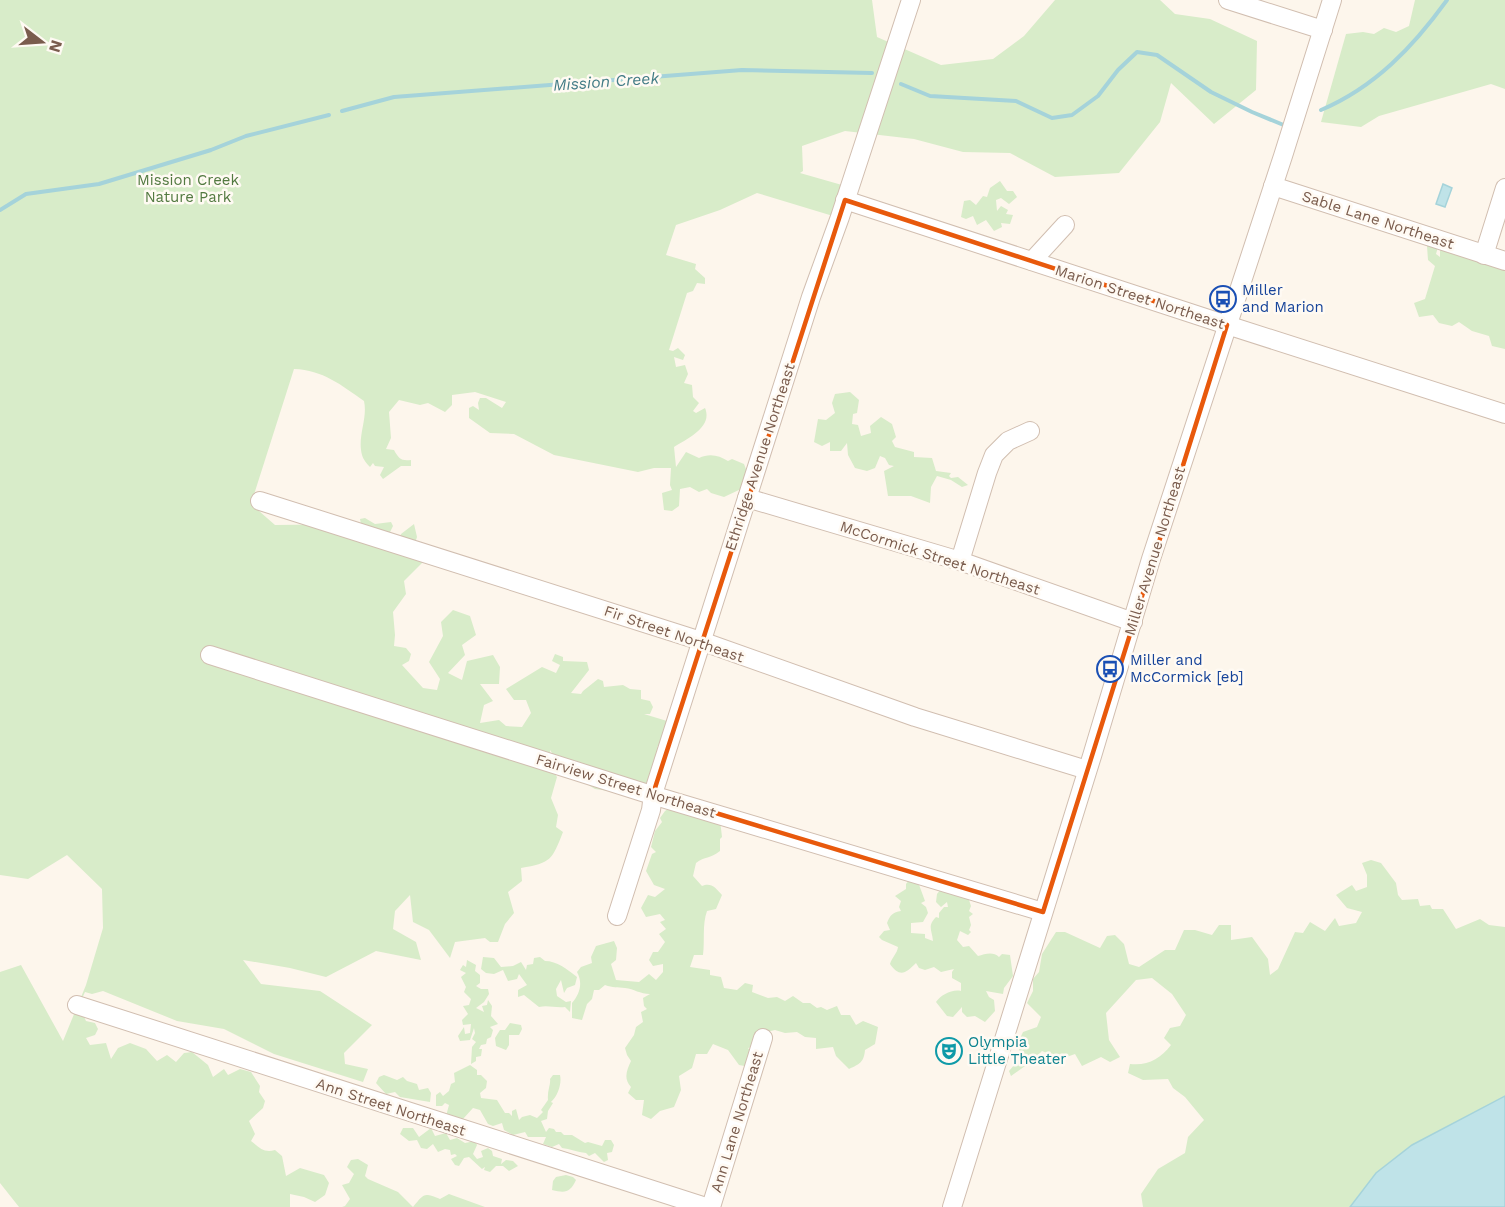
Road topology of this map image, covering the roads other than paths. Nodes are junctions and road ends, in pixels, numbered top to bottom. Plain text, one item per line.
1 (910, 0) edge
2 (1228, 0) edge
3 (1332, 0) edge
4 (1323, 30) junction
5 (1273, 186) junction
6 (1505, 188) edge
7 (845, 200) junction
8 (1065, 225) dead end
9 (1484, 255) junction
10 (1032, 261) junction
11 (1505, 261) edge
12 (1227, 325) junction
13 (1505, 414) edge
14 (1030, 431) dead end
15 (747, 498) junction
16 (260, 501) dead end
17 (960, 561) junction
18 (1133, 622) junction
19 (701, 640) junction
20 (210, 655) dead end
21 (1087, 770) junction
22 (652, 794) junction
23 (1043, 912) junction
24 (617, 916) dead end
25 (76, 1005) dead end
26 (764, 1038) dead end
27 (706, 1207) edge
28 (711, 1207) edge
29 (952, 1207) edge

1 - 7 street, Ethridge Avenue Northeast
2 - 4 street
3 - 4 street, Miller Avenue Northeast
4 - 5 street, Miller Avenue Northeast
5 - 9 street, Sable Lane Northeast
5 - 12 street, Miller Avenue Northeast
6 - 9 street
7 - 10 street, Marion Street Northeast
7 - 15 street, Ethridge Avenue Northeast
8 - 10 street
9 - 11 street, Sable Lane Northeast
10 - 12 street, Marion Street Northeast
12 - 13 street, Marion Street Northeast
12 - 18 street, Miller Avenue Northeast
14 - 17 street
15 - 17 street, McCormick Street Northeast
15 - 19 street, Ethridge Avenue Northeast
16 - 19 street, Fir Street Northeast
17 - 18 street, McCormick Street Northeast
18 - 21 street, Miller Avenue Northeast
19 - 21 street, Fir Street Northeast
19 - 22 street, Ethridge Avenue Northeast
20 - 22 street, Fairview Street Northeast
21 - 23 street, Miller Avenue Northeast
22 - 23 street, Fairview Street Northeast
22 - 24 street, Ethridge Avenue Northeast
23 - 29 street, Miller Avenue Northeast
25 - 27 street, Ann Street Northeast
26 - 28 street, Ann Lane Northeast

